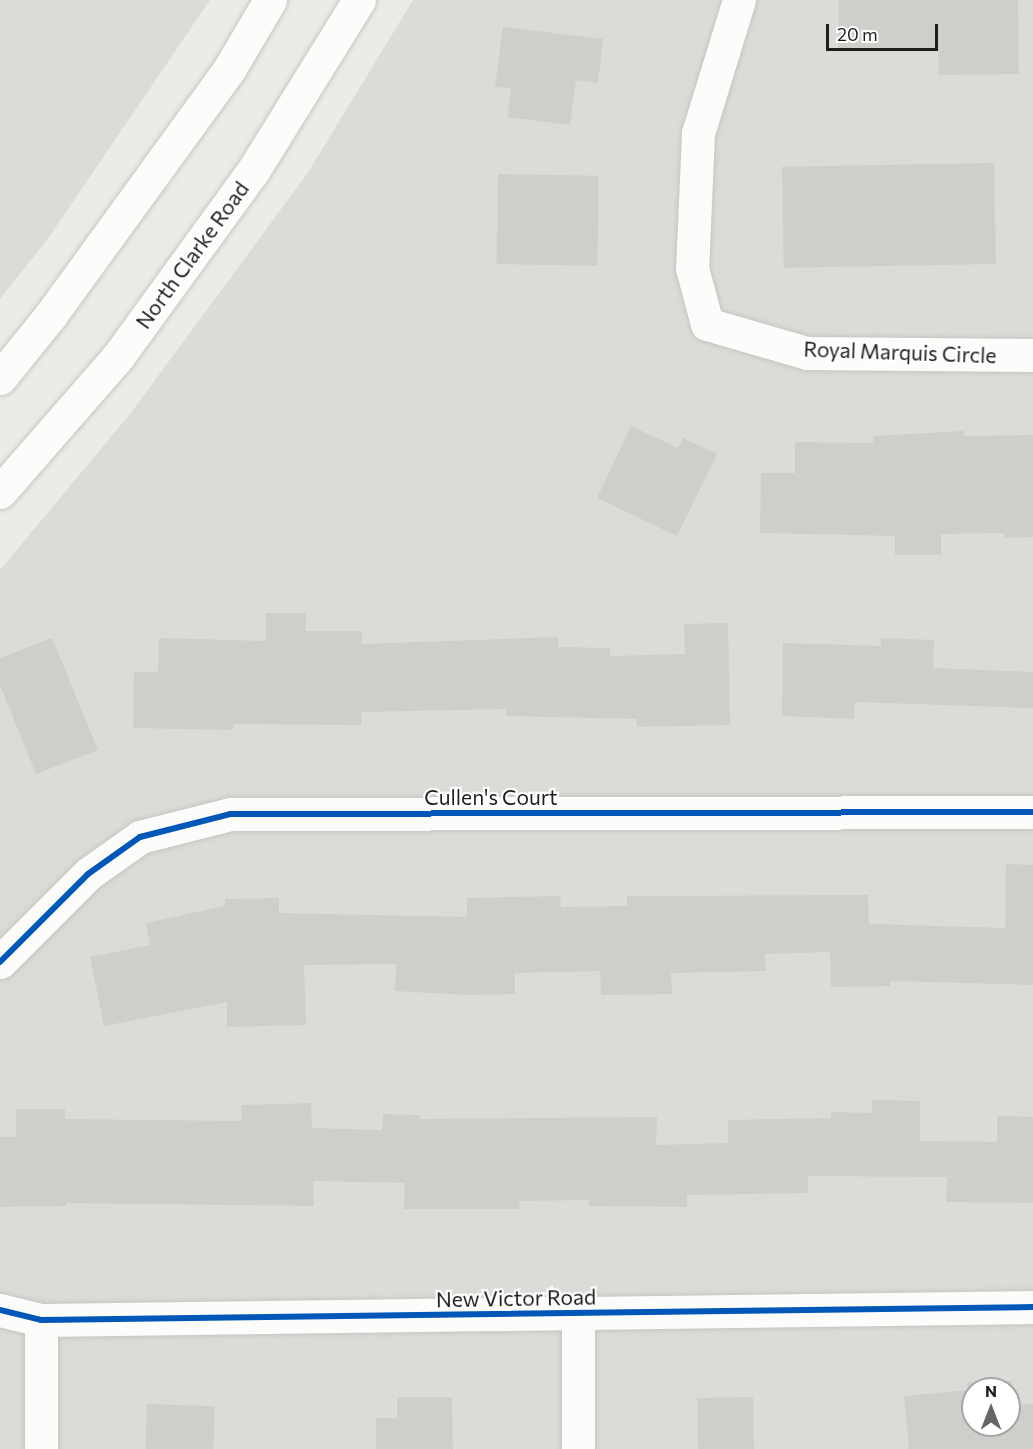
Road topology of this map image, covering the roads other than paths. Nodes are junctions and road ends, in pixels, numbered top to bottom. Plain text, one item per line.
1 (270, 0) edge
2 (359, 0) edge
3 (739, 0) edge
4 (1033, 355) edge
5 (0, 378) edge
6 (0, 492) edge
7 (1033, 812) edge
8 (0, 962) edge
9 (1033, 1307) edge
10 (0, 1310) edge
11 (578, 1313) junction
12 (41, 1320) junction
13 (41, 1449) edge
14 (578, 1449) edge

1 - 5 street
2 - 6 street, North Clarke Road
3 - 4 street, Royal Marquis Circle
7 - 8 street, Cullen's Court
9 - 11 street, New Victor Road
10 - 12 street, New Victor Road
11 - 12 street, New Victor Road
11 - 14 street
12 - 13 street

